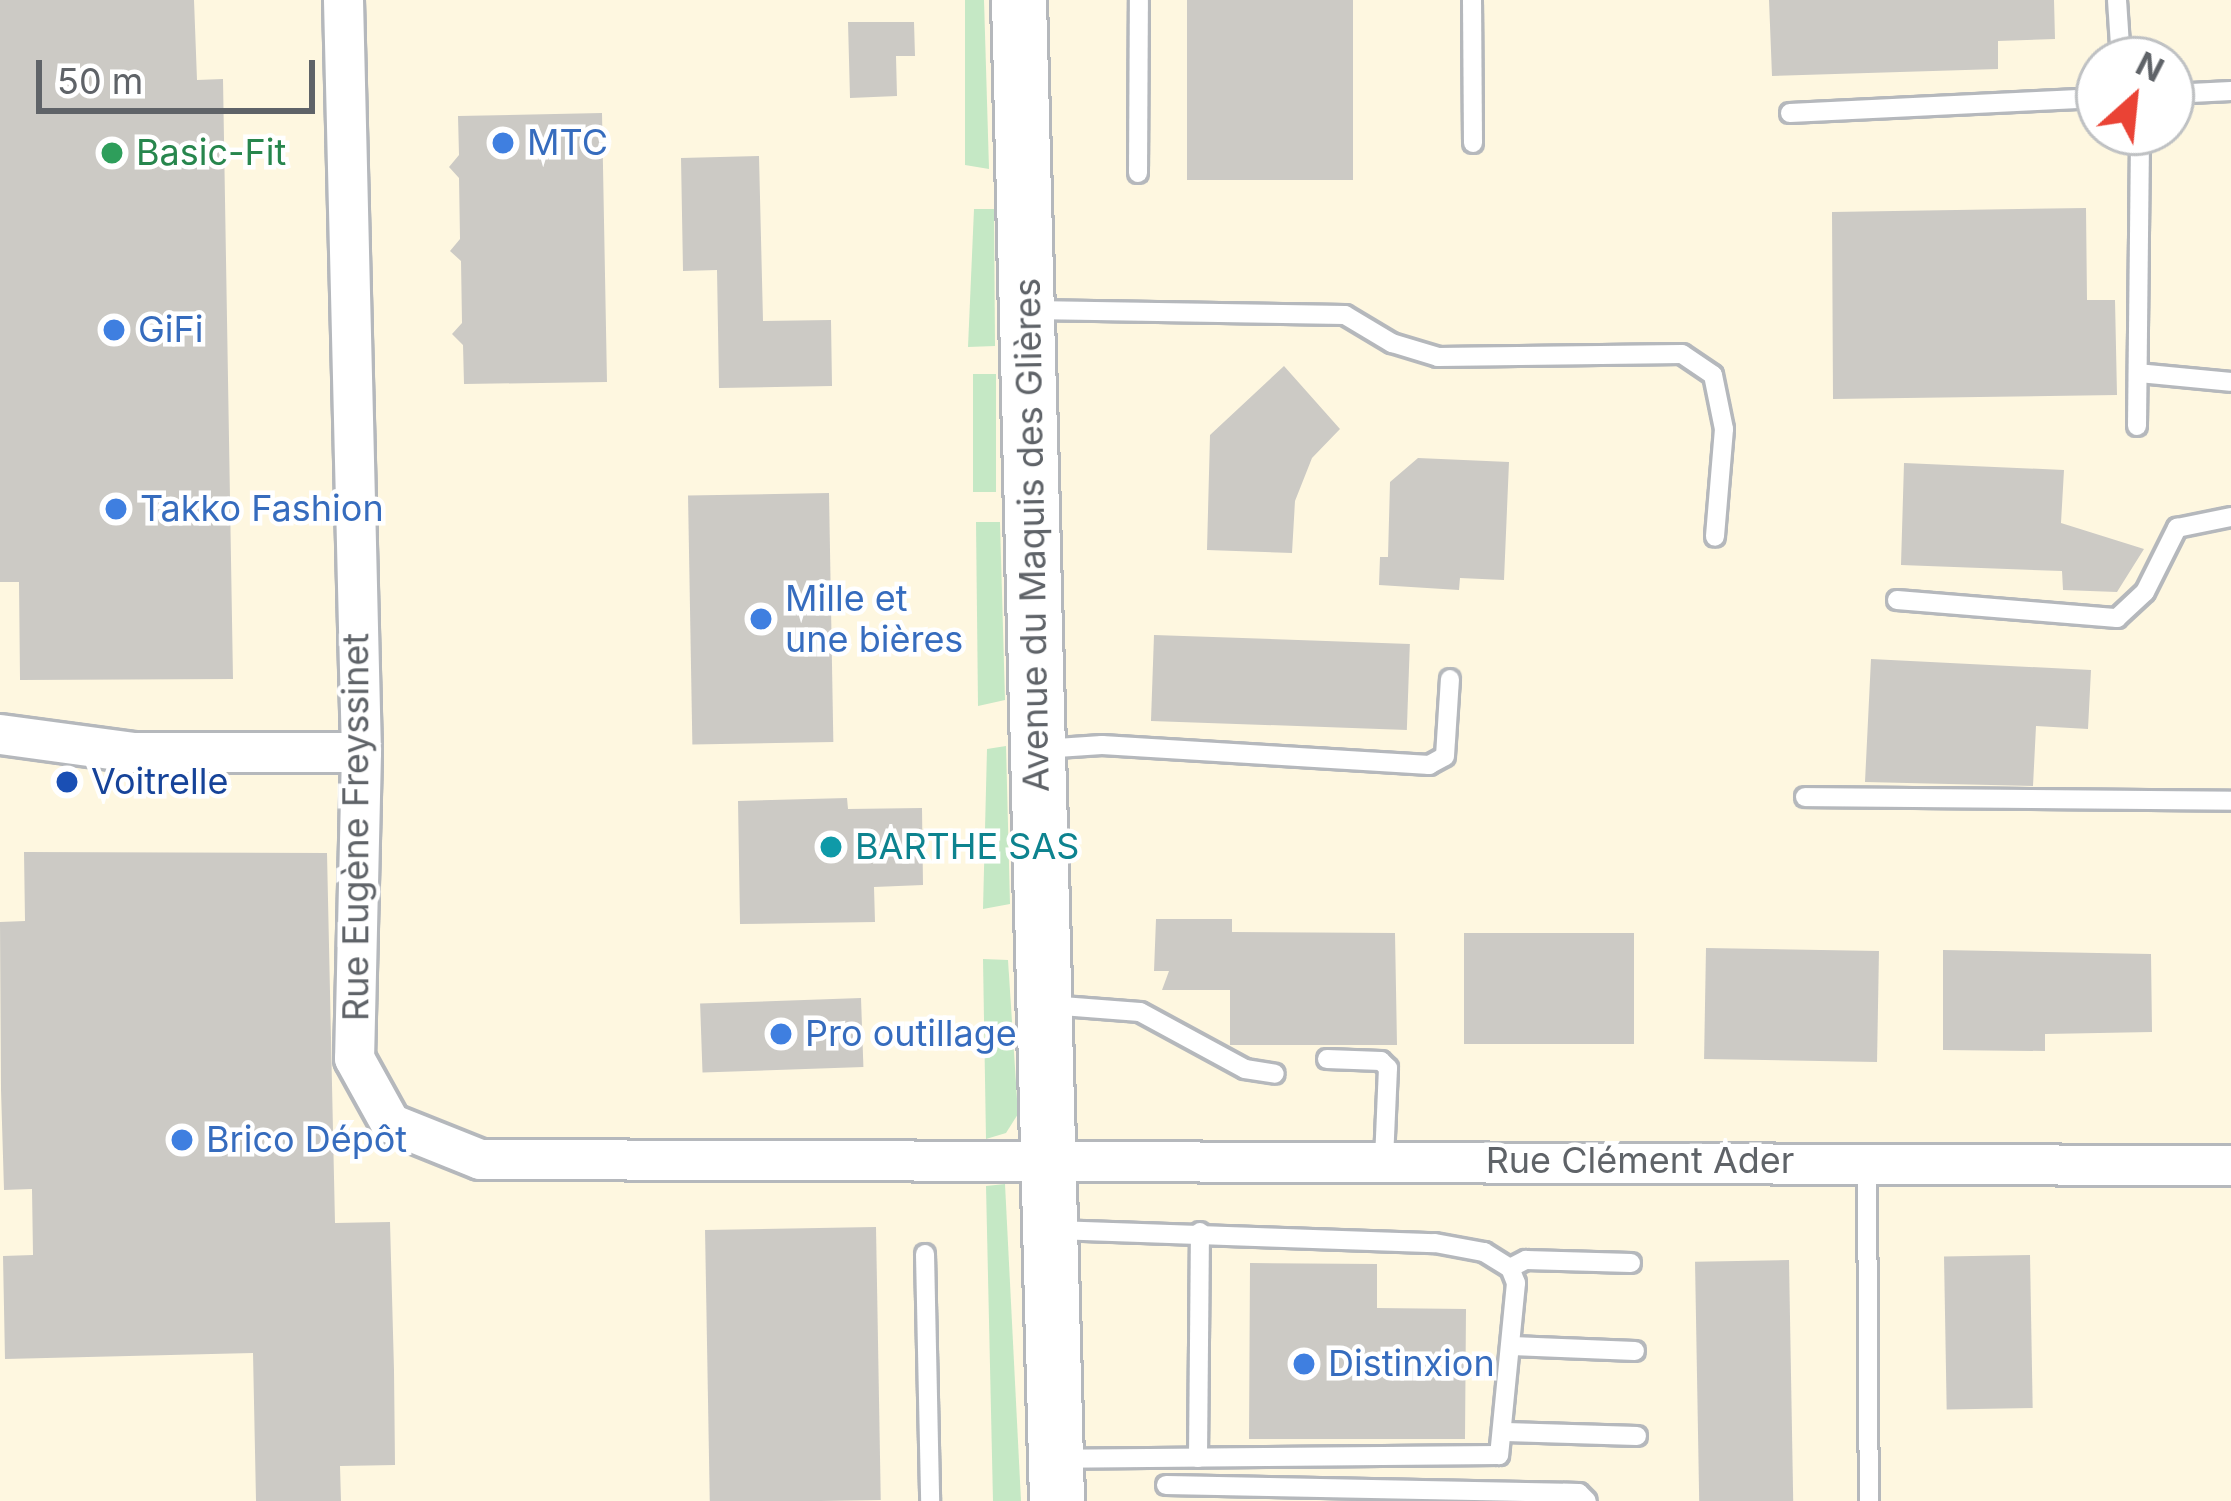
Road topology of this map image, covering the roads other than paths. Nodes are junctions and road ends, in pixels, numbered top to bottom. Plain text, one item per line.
1 (343, 0) edge
2 (1019, 0) edge
3 (1139, 0) edge
4 (1472, 0) edge
5 (2117, 0) edge
6 (2119, 36) edge
7 (2231, 91) edge
8 (2195, 93) edge
9 (2075, 99) edge
10 (1790, 113) dead end
11 (1472, 142) dead end
12 (2140, 156) edge
13 (1138, 173) dead end
14 (1027, 310) junction
15 (2138, 373) junction
16 (2231, 382) edge
17 (2138, 426) dead end
18 (2231, 517) edge
19 (1715, 537) dead end
20 (1897, 600) dead end
21 (1450, 679) dead end
22 (0, 734) edge
23 (1038, 749) junction
24 (361, 752) junction
25 (1805, 797) dead end
26 (2231, 801) edge
27 (1045, 1005) junction
28 (1327, 1059) dead end
29 (1274, 1074) dead end
30 (1048, 1159) junction
31 (1384, 1160) junction
32 (1867, 1162) junction
33 (2231, 1165) edge
34 (1050, 1230) junction
35 (1200, 1232) junction
36 (925, 1254) dead end
37 (1631, 1263) dead end
38 (1510, 1268) junction
39 (1512, 1346) junction
40 (1635, 1351) dead end
41 (1506, 1432) junction
42 (1637, 1436) dead end
43 (1198, 1458) junction
44 (1167, 1459) junction
45 (1056, 1480) edge
46 (1166, 1493) edge
47 (930, 1501) edge
48 (1587, 1501) edge
49 (1869, 1501) edge

1 - 24 street, Rue Eugène Freyssinet
2 - 14 main road, Avenue du Maquis des Glières
3 - 13 lane
4 - 11 lane
5 - 6 lane
7 - 8 lane
9 - 10 lane
12 - 15 lane
14 - 19 lane
14 - 23 main road, Avenue du Maquis des Glières
15 - 16 lane
15 - 17 lane
18 - 20 lane
21 - 23 lane
22 - 24 street
23 - 27 main road, Avenue du Maquis des Glières
24 - 30 street, Rue Eugène Freyssinet
25 - 26 lane
27 - 29 lane
27 - 30 main road, Avenue du Maquis des Glières
28 - 31 lane
30 - 31 street, Rue Clément Ader
30 - 34 main road, Avenue du Maquis des Glières
31 - 32 street, Rue Clément Ader
32 - 33 street, Rue Clément Ader
32 - 49 lane
34 - 35 lane
34 - 45 main road, Avenue du Maquis des Glières
35 - 38 lane
35 - 43 lane
36 - 47 lane
37 - 38 lane
38 - 39 lane
39 - 40 lane
39 - 41 lane
41 - 42 lane
41 - 43 lane
43 - 44 lane
44 - 45 lane
44 - 46 lane
46 - 48 lane

